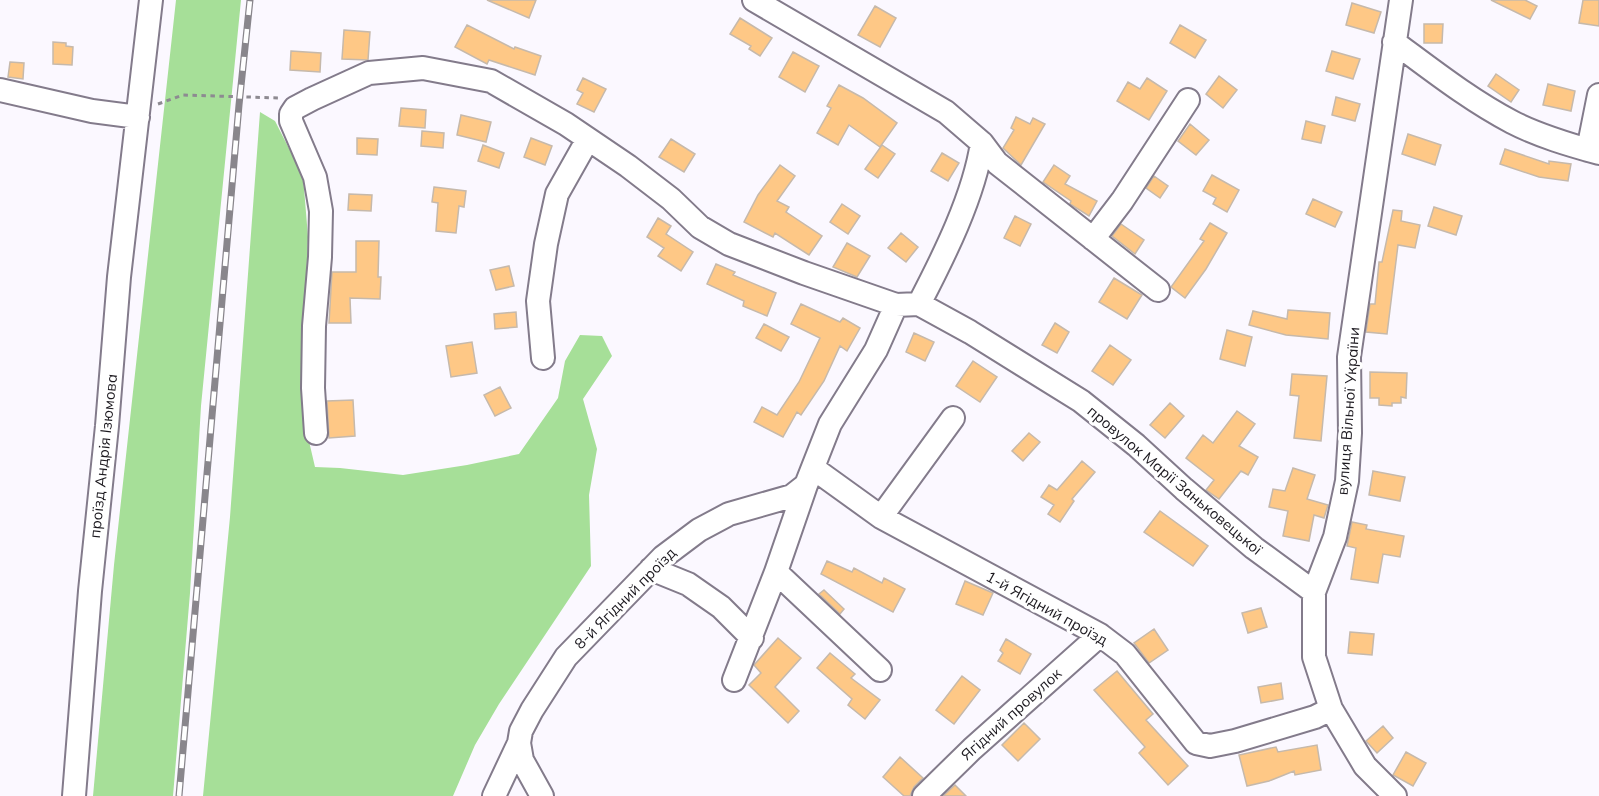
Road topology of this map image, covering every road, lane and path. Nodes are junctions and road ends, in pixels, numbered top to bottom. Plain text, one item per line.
1 (151, 0) edge
2 (753, 0) edge
3 (1401, 0) edge
4 (1394, 42) junction
5 (0, 90) edge
6 (1599, 95) edge
7 (1188, 100) dead end
8 (295, 108) junction
9 (138, 117) junction
10 (588, 139) junction
11 (982, 143) junction
12 (1593, 152) edge
13 (1093, 239) junction
14 (1158, 290) dead end
15 (919, 303) junction
16 (896, 305) junction
17 (543, 358) dead end
18 (953, 417) dead end
19 (316, 433) dead end
20 (810, 477) junction
21 (881, 517) junction
22 (651, 569) junction
23 (776, 572) junction
24 (1314, 592) junction
25 (1100, 635) junction
26 (752, 638) junction
27 (879, 670) dead end
28 (734, 680) dead end
29 (1331, 709) junction
30 (519, 742) junction
31 (74, 796) edge
32 (495, 796) edge
33 (542, 796) edge
34 (924, 796) edge
35 (1395, 796) edge

1 - 9 street, проїзд Андрія Ізюмова
2 - 11 street
3 - 4 street, вулиця Вільної України
4 - 12 street
4 - 24 street, вулиця Вільної України
5 - 9 street
6 - 12 street
7 - 13 street
8 - 9 path
8 - 10 street
8 - 19 street
9 - 31 street, проїзд Андрія Ізюмова
10 - 16 street
10 - 17 street
11 - 13 street
11 - 15 street
13 - 14 street
15 - 16 street
15 - 24 street, провулок Марії Заньковецької
16 - 20 street
18 - 21 street
20 - 21 street, 1-й Ягідний проїзд
20 - 22 street, 8-й Ягідний проїзд
20 - 23 street
21 - 25 street, 1-й Ягідний проїзд
22 - 26 street
22 - 30 street, 8-й Ягідний проїзд
23 - 26 street
23 - 27 street
24 - 29 street, вулиця Вільної України
25 - 29 street, 1-й Ягідний проїзд
25 - 34 street, Ягідний провулок
26 - 28 street
29 - 35 street, вулиця Вільної України
30 - 32 street, 8-й Ягідний проїзд
30 - 33 street

